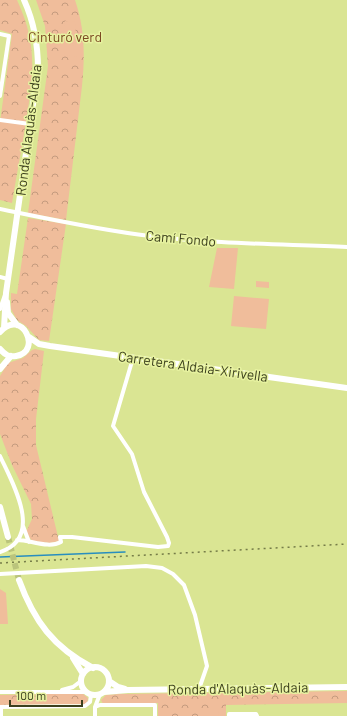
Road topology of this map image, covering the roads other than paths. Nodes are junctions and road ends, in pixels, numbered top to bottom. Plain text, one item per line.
1 (24, 0) edge
2 (0, 34) edge
3 (2, 72) edge
4 (0, 96) edge
5 (0, 120) edge
6 (30, 124) junction
7 (0, 209) edge
8 (17, 213) junction
9 (347, 247) edge
10 (0, 277) edge
11 (8, 279) junction
12 (6, 293) junction
13 (0, 309) edge
14 (17, 325) junction
15 (2, 330) edge
16 (29, 336) junction
17 (39, 344) junction
18 (28, 348) junction
19 (0, 350) edge
20 (11, 356) junction
21 (133, 358) junction
22 (1, 368) edge
23 (347, 388) edge
24 (0, 456) edge
25 (0, 507) edge
26 (23, 526) junction
27 (8, 537) tunnel mouth
28 (17, 540) junction
29 (30, 542) junction
30 (0, 552) edge
31 (0, 574) edge
32 (20, 580) tunnel mouth
33 (72, 657) junction
34 (92, 668) junction
35 (83, 674) junction
36 (81, 681) junction
37 (109, 681) junction
38 (347, 687) edge
39 (198, 689) junction
40 (128, 690) junction
41 (0, 692) edge
42 (58, 692) junction
43 (89, 693) junction
44 (102, 693) junction
45 (0, 707) edge
46 (95, 707) junction
47 (229, 715) edge
48 (257, 715) edge
49 (1, 716) edge
50 (95, 716) edge
51 (155, 716) edge

1 - 6 street, Ronda Alaquàs-Aldaia
2 - 3 street
3 - 4 street
5 - 6 street
6 - 8 street, Ronda Alaquàs-Aldaia
7 - 8 street, Camí Fondo
8 - 9 street, Camí Fondo
8 - 11 street, Ronda Alaquàs-Aldaia
10 - 11 street
11 - 12 street, Ronda Alaquàs-Aldaia
12 - 13 street
12 - 14 street
12 - 15 street
14 - 15 street
14 - 16 street
16 - 17 street
16 - 18 street
17 - 18 street, Carretera Aldaia-Xirivella
17 - 21 street, Carretera Aldaia-Xirivella
18 - 20 street, Carretera Aldaia-Xirivella
19 - 20 street
20 - 22 street
21 - 23 street, Carretera Aldaia-Xirivella
21 - 29 street
24 - 26 street
25 - 27 street
26 - 28 street
26 - 29 street
28 - 29 street
28 - 30 street
31 - 39 street
32 - 33 street, Ronda d'Alaquàs-Aldaia
33 - 34 street, Ronda d'Alaquàs-Aldaia
33 - 35 street, Ronda d'Alaquàs-Aldaia
34 - 35 street
34 - 37 street, Ronda d'Alaquàs-Aldaia
35 - 36 street
36 - 42 street
36 - 43 street
37 - 40 street, Ronda d'Alaquàs-Aldaia
37 - 44 street
38 - 39 street, Ronda d'Alaquàs-Aldaia
39 - 40 street, Ronda d'Alaquàs-Aldaia
40 - 44 street, Ronda d'Alaquàs-Aldaia
41 - 42 street
42 - 43 street
43 - 44 street, Ronda d'Alaquàs-Aldaia
43 - 45 street
44 - 46 street
45 - 49 street
46 - 50 street
46 - 51 street
47 - 48 street

